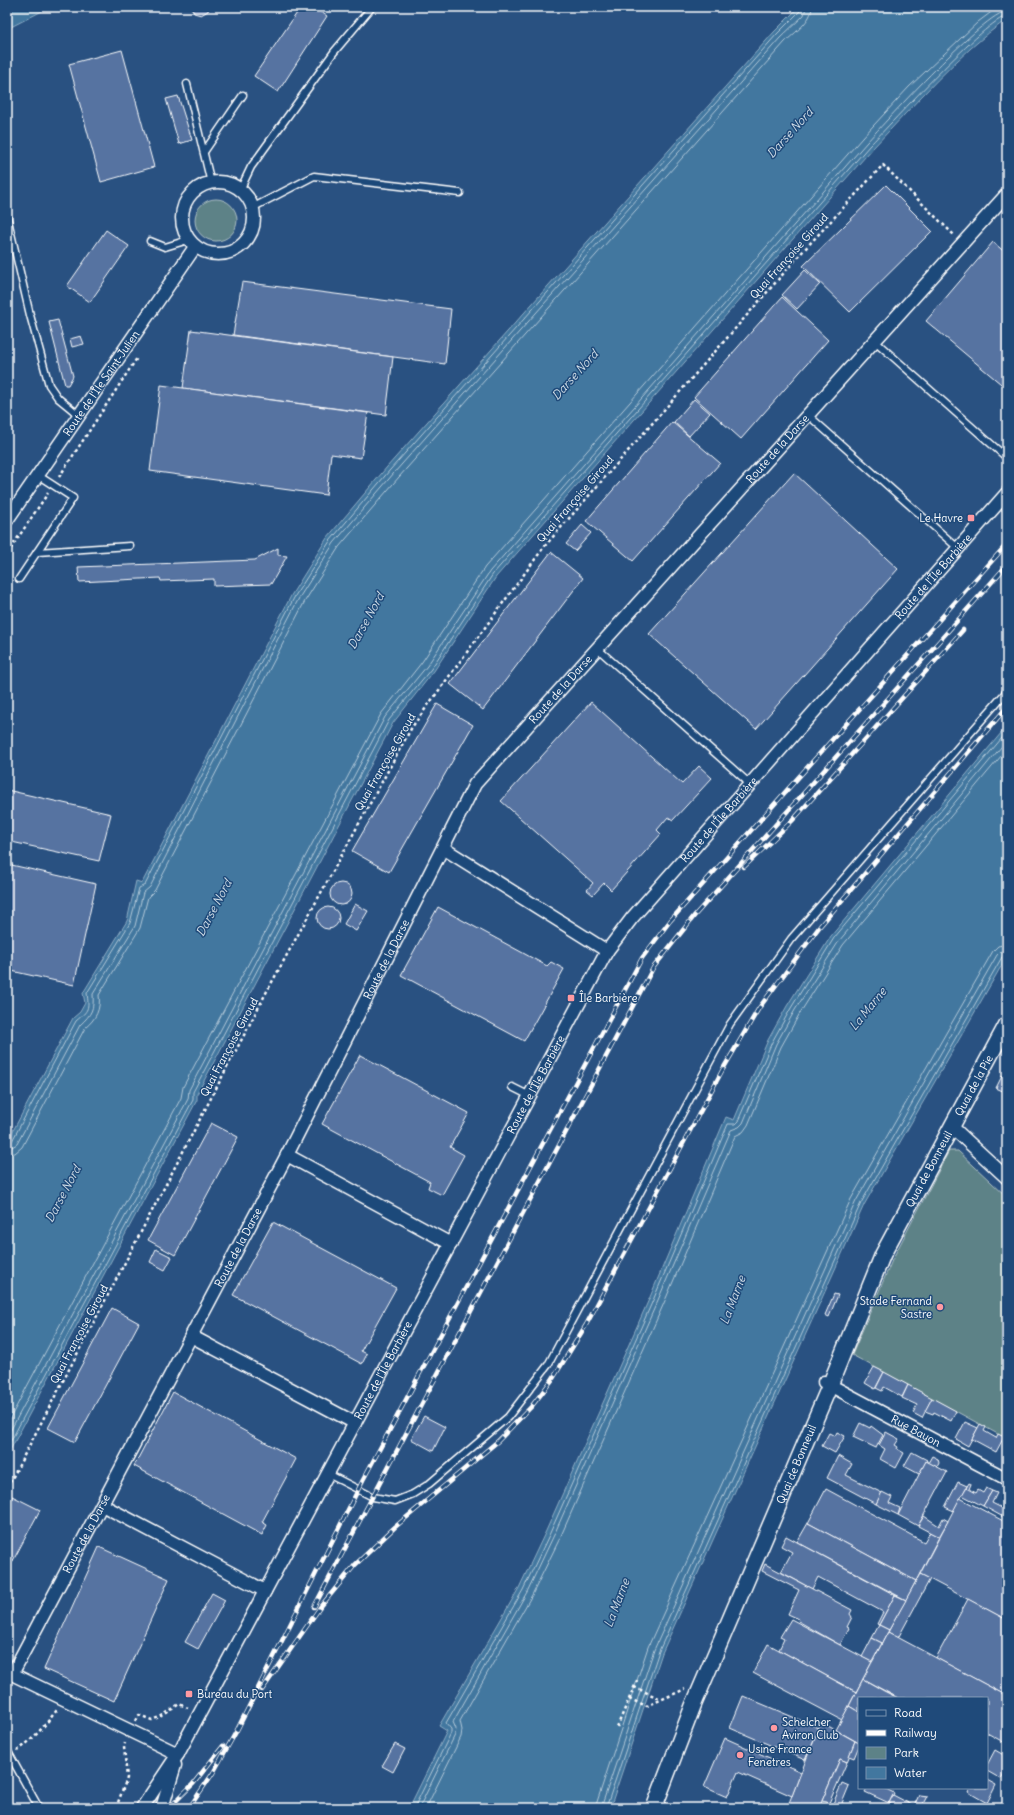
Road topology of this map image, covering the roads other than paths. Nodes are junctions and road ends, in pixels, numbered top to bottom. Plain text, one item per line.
1 (372, 7) edge
2 (187, 84) dead end
3 (243, 95) dead end
4 (204, 152) junction
5 (211, 183) junction
6 (240, 190) junction
7 (460, 193) dead end
8 (1007, 194) edge
9 (252, 208) junction
10 (7, 216) edge
11 (150, 241) dead end
12 (192, 244) junction
13 (875, 341) junction
14 (808, 415) junction
15 (80, 416) junction
16 (1007, 458) edge
17 (39, 476) junction
18 (1007, 494) edge
19 (7, 520) edge
20 (130, 546) dead end
21 (959, 550) junction
22 (37, 552) junction
23 (19, 578) dead end
24 (598, 649) junction
25 (1007, 691) edge
26 (750, 784) junction
27 (443, 848) junction
28 (607, 952) junction
29 (1007, 1024) edge
30 (512, 1087) dead end
31 (530, 1096) junction
32 (951, 1126) junction
33 (287, 1156) junction
34 (1007, 1178) edge
35 (451, 1244) junction
36 (191, 1336) junction
37 (827, 1383) junction
38 (355, 1423) junction
39 (328, 1474) junction
40 (1007, 1480) edge
41 (102, 1505) junction
42 (265, 1592) junction
43 (10, 1673) edge
44 (7, 1750) edge
45 (178, 1754) junction
46 (40, 1808) edge
47 (142, 1808) edge
48 (162, 1808) edge
49 (654, 1808) edge

1 - 6 lane
2 - 4 lane
3 - 4 lane
4 - 5 lane
5 - 6 street
5 - 12 street
6 - 9 street
7 - 9 lane
8 - 13 street, Route de la Darse
9 - 12 street
10 - 15 lane
11 - 12 lane
12 - 15 street, Route de l'Île Saint-Julien
13 - 14 street, Route de la Darse
13 - 16 lane
14 - 21 lane
14 - 24 street, Route de la Darse
15 - 17 street, Route de l'Île Saint-Julien
17 - 19 street, Route de l'Île Saint-Julien
17 - 22 lane
18 - 21 street, Route de l'Île Barbière
20 - 22 lane
21 - 26 street, Route de l'Île Barbière
22 - 23 lane
24 - 26 lane
24 - 27 street, Route de la Darse
25 - 39 lane
26 - 28 street, Route de l'Île Barbière
27 - 28 street
27 - 33 street, Route de la Darse
28 - 31 street, Route de l'Île Barbière
29 - 32 street, Quai de la Pie
30 - 31 lane
31 - 35 street, Route de l'Île Barbière
32 - 34 street
32 - 37 street, Quai de Bonneuil
33 - 35 street
33 - 36 street, Route de la Darse
35 - 38 street, Route de l'Île Barbière
36 - 38 street
36 - 41 street, Route de la Darse
37 - 40 street, Rue Bayon
37 - 49 street, Quai de Bonneuil
38 - 39 street, Route de l'Île Barbière
39 - 42 street, Route de l'Île Barbière
41 - 42 street
41 - 43 street, Route de la Darse
42 - 45 street, Route de l'Île Barbière
43 - 45 street, Route de la Darse
44 - 46 lane
45 - 47 street, Route de l'Île Barbière
45 - 48 street, Route de l'Île Barbière

